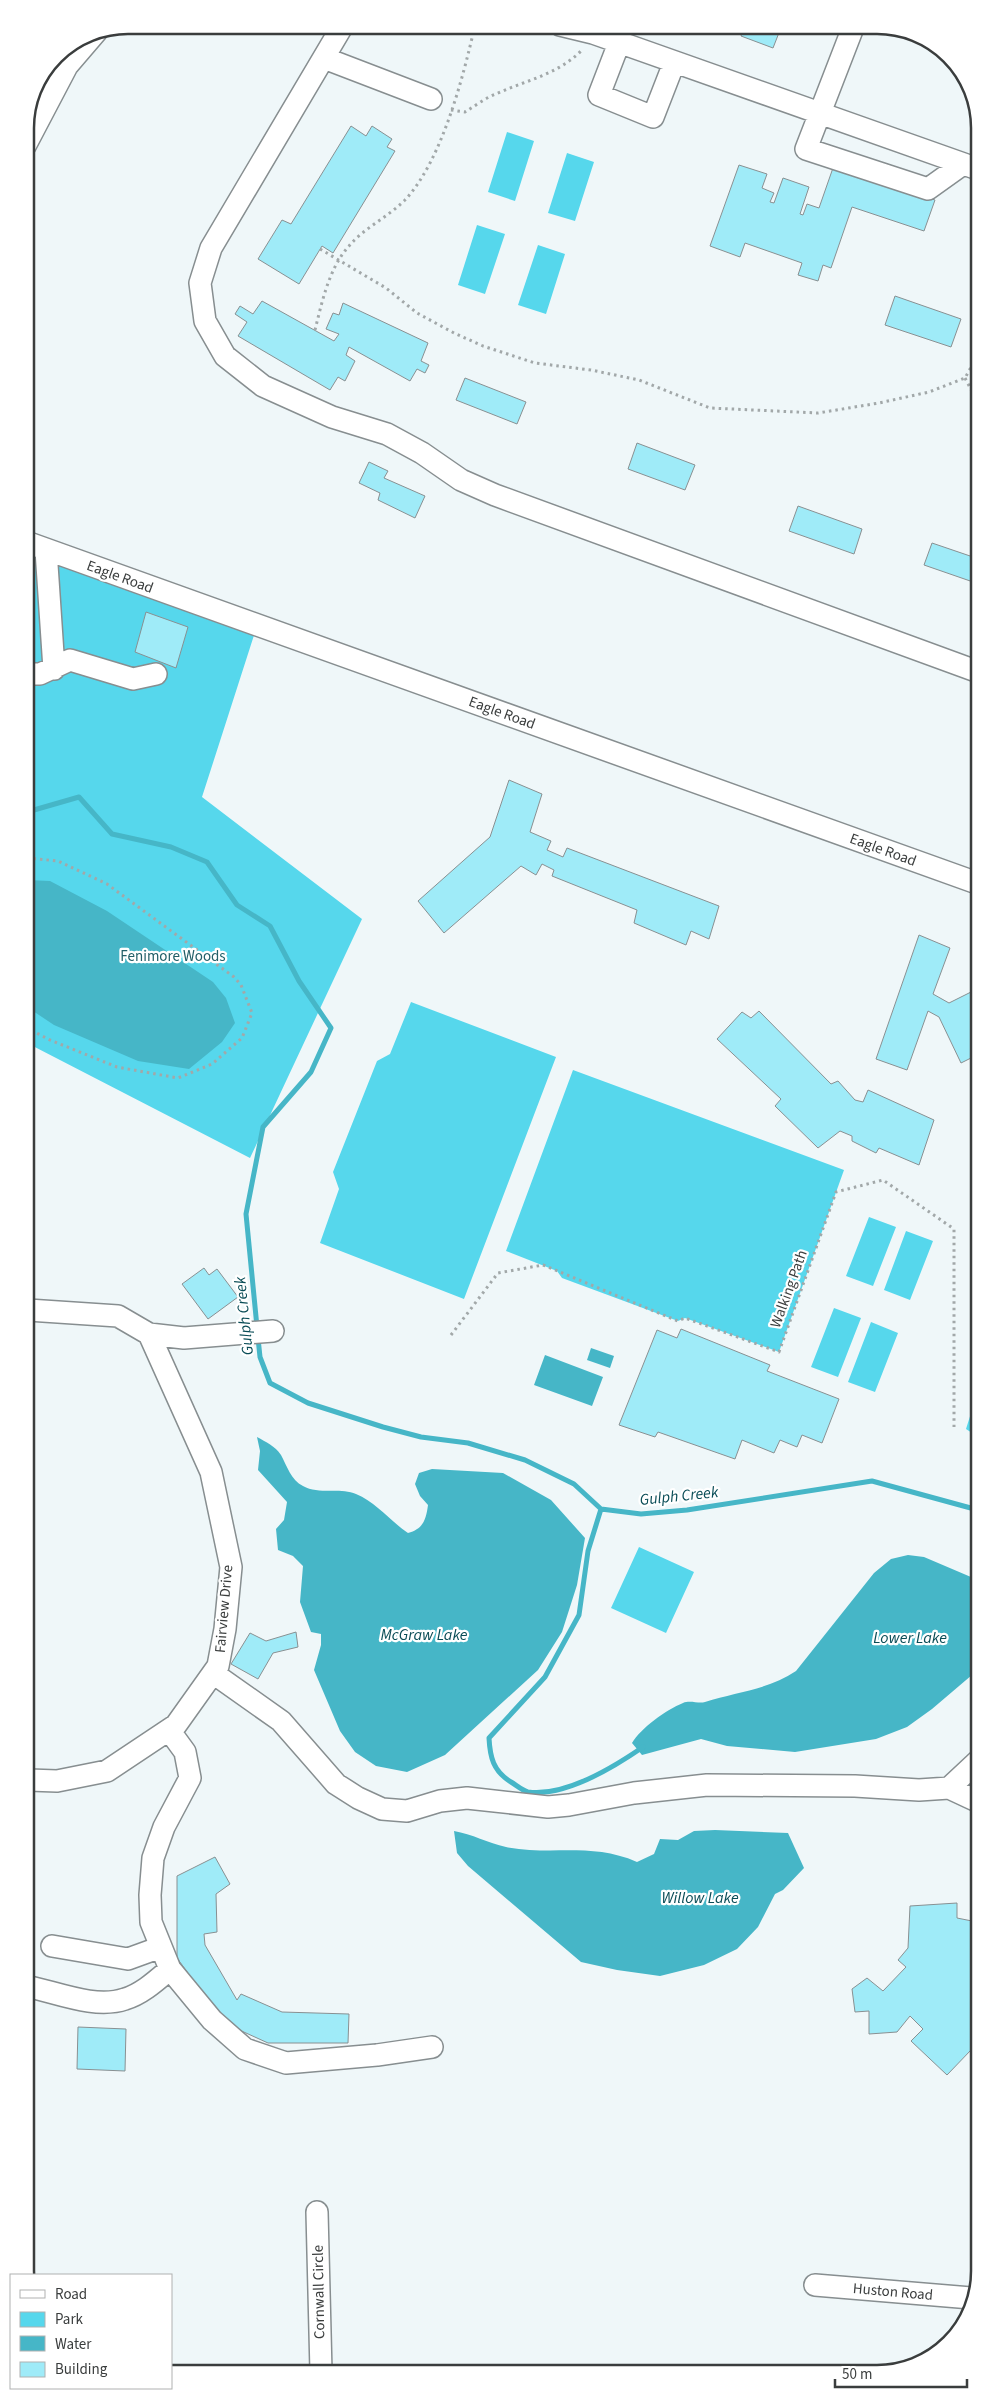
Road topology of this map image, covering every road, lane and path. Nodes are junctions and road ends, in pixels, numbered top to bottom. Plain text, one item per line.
1 (338, 34) edge
2 (472, 34) edge
3 (592, 34) edge
4 (595, 34) edge
5 (851, 34) edge
6 (87, 43) edge
7 (619, 43) junction
8 (324, 58) junction
9 (674, 62) junction
10 (431, 99) dead end
11 (451, 110) junction
12 (820, 114) junction
13 (34, 129) edge
14 (969, 166) edge
15 (320, 249) dead end
16 (340, 261) junction
17 (315, 330) dead end
18 (971, 367) edge
19 (965, 378) junction
20 (971, 389) edge
21 (36, 546) edge
22 (54, 669) junction
23 (971, 669) edge
24 (34, 674) edge
25 (156, 674) dead end
26 (34, 859) edge
27 (971, 881) edge
28 (34, 1032) edge
29 (34, 1310) edge
30 (273, 1331) dead end
31 (149, 1334) junction
32 (451, 1335) dead end
33 (954, 1427) dead end
34 (213, 1673) junction
35 (170, 1730) junction
36 (971, 1767) edge
37 (34, 1780) edge
38 (949, 1788) junction
39 (971, 1798) edge
40 (52, 1946) dead end
41 (161, 1947) junction
42 (170, 1969) junction
43 (34, 1988) edge
44 (432, 2047) dead end
45 (317, 2212) dead end
46 (815, 2285) dead end
47 (967, 2298) edge
48 (321, 2365) edge

1 - 8 street
2 - 11 path
3 - 11 path
4 - 7 street
5 - 12 street
6 - 13 street
7 - 9 street
7 - 9 street
8 - 10 street
8 - 23 street
9 - 12 street
11 - 16 path
12 - 14 street
12 - 14 street
15 - 16 path
16 - 17 path
16 - 19 path
18 - 19 path
19 - 20 path
21 - 22 street
21 - 27 street, Eagle Road
22 - 24 street
22 - 25 street
26 - 28 path
29 - 31 street
30 - 31 street
31 - 34 street, Fairview Drive
32 - 33 path, Walking Path
34 - 35 street, Fairview Drive
34 - 38 street
35 - 37 street, Fairview Drive
35 - 41 street
36 - 38 street
38 - 39 street
40 - 41 street
41 - 42 street
42 - 43 street
42 - 44 street
45 - 48 street, Cornwall Circle
46 - 47 street, Huston Road

